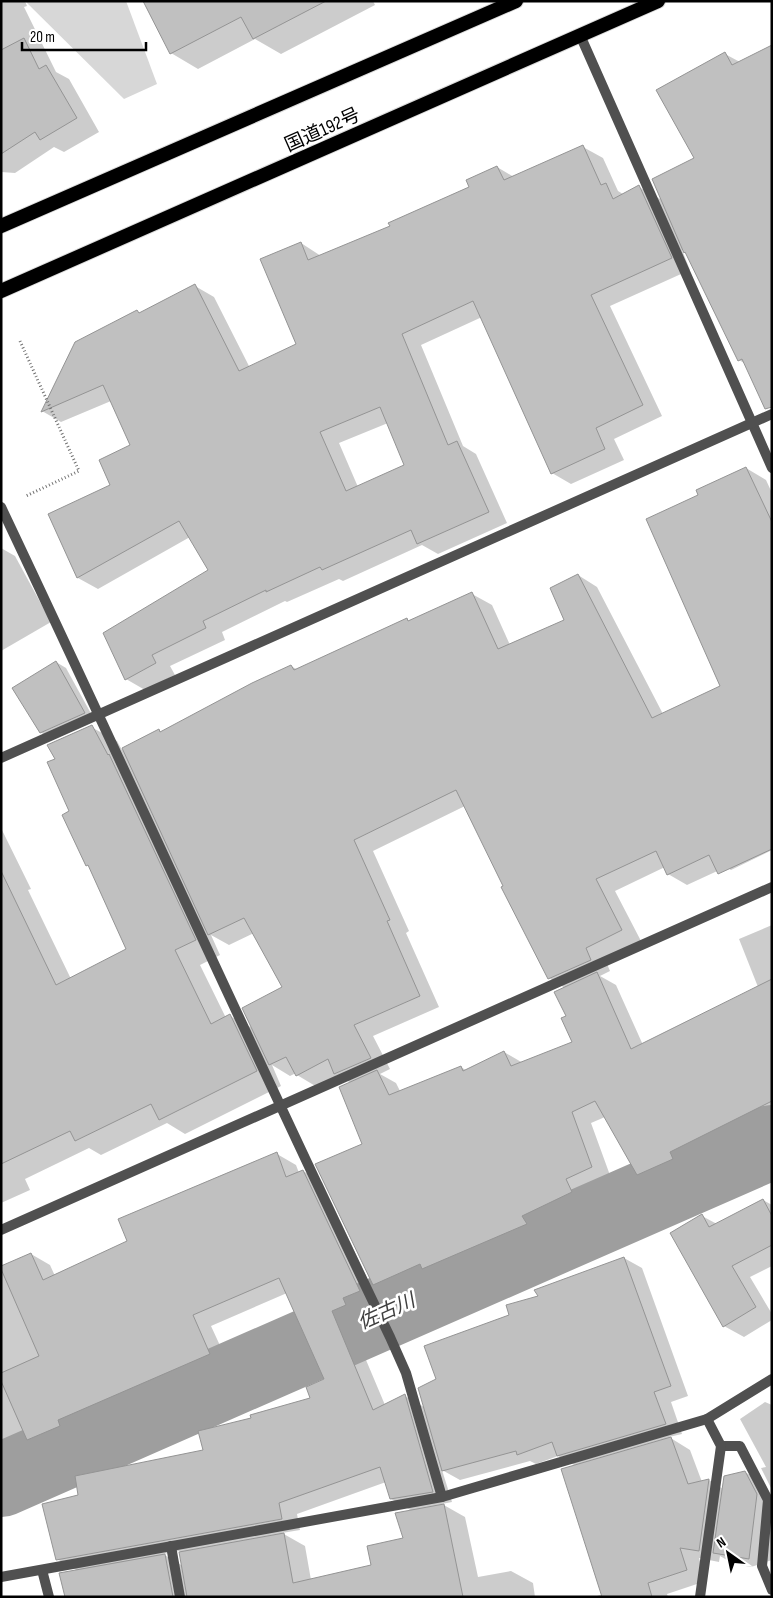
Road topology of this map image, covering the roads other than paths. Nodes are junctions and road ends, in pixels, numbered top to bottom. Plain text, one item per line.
1 (516, 1) edge
2 (658, 1) edge
3 (580, 35) junction
4 (1, 226) edge
5 (1, 291) edge
6 (772, 414) edge
7 (751, 423) junction
8 (772, 468) edge
9 (1, 507) edge
10 (99, 714) junction
11 (1, 758) edge
12 (772, 887) edge
13 (279, 1105) junction
14 (1, 1230) edge
15 (772, 1378) edge
16 (706, 1419) junction
17 (721, 1446) junction
18 (442, 1497) junction
19 (171, 1546) junction
20 (42, 1570) junction
21 (1, 1578) edge
22 (772, 1590) edge
23 (50, 1597) edge
24 (180, 1597) edge
25 (700, 1597) edge

1 - 4 highway, 国道192号
2 - 3 highway, 国道192号
3 - 5 highway, 国道192号
3 - 7 street
6 - 7 street
7 - 8 street
7 - 10 street
9 - 10 street
10 - 11 street
10 - 13 street
12 - 13 street
13 - 14 street
13 - 18 street
15 - 16 street
16 - 17 street
16 - 18 street
17 - 22 street
17 - 25 street
18 - 19 street
19 - 20 street
19 - 24 street
20 - 21 street
20 - 23 street

